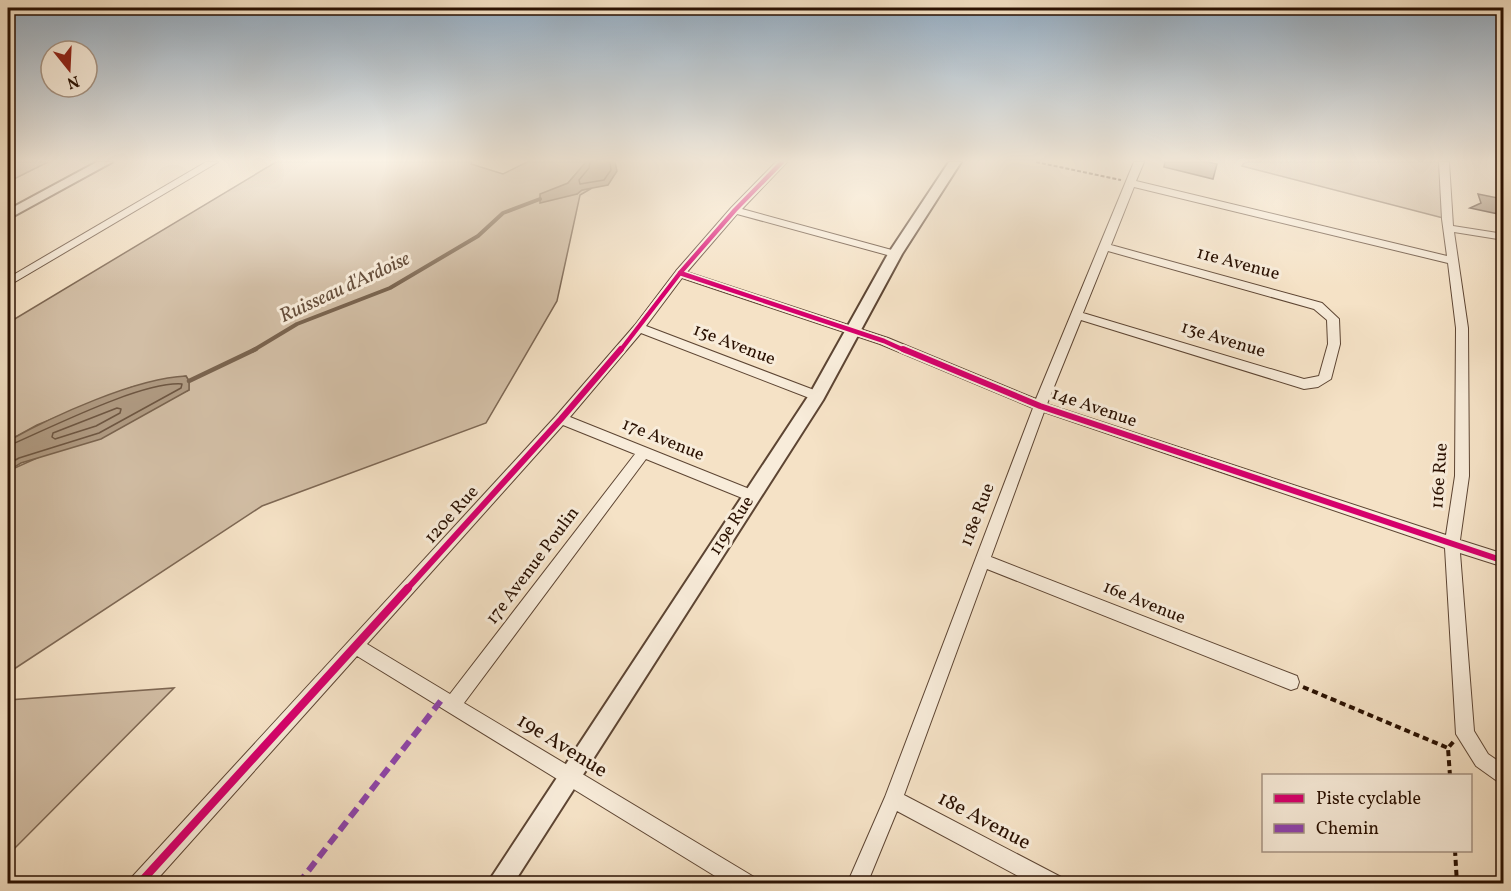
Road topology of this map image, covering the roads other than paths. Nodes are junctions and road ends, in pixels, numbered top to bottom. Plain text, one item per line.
1 (29, 204) edge
2 (143, 204) edge
3 (741, 204) edge
4 (928, 204) edge
5 (1123, 204) edge
6 (1216, 204) edge
7 (1447, 204) edge
8 (735, 210) junction
9 (8, 215) edge
10 (1448, 228) junction
11 (1503, 237) edge
12 (1105, 248) junction
13 (895, 254) junction
14 (1453, 261) junction
15 (680, 273) junction
16 (8, 283) edge
17 (1076, 315) junction
18 (639, 328) junction
19 (853, 331) junction
20 (1334, 344) joint
21 (817, 396) junction
22 (1040, 406) junction
23 (561, 418) junction
24 (644, 452) junction
25 (752, 496) junction
26 (1452, 543) junction
27 (982, 560) junction
28 (1503, 561) edge
29 (354, 645) junction
30 (1291, 682) road end
31 (453, 704) junction
32 (568, 777) junction
33 (1503, 777) edge
34 (893, 799) junction
35 (139, 884) edge
36 (499, 884) edge
37 (747, 884) edge
38 (857, 884) edge
39 (1054, 884) edge

1 - 9 street
2 - 16 street
3 - 8 street, 120e Rue
4 - 13 street, 119e Rue
5 - 12 street, 118e Rue
6 - 14 street
7 - 10 street, 116e Rue
8 - 13 street
8 - 15 street, 120e Rue
10 - 11 street
10 - 14 street, 116e Rue
12 - 17 street, 118e Rue
12 - 20 street, 11e Avenue
13 - 19 street, 119e Rue
14 - 26 street, 116e Rue
15 - 18 street, 120e Rue
15 - 19 street, 14e Avenue
17 - 20 street, 13e Avenue
17 - 22 street, 118e Rue
18 - 21 street, 15e Avenue
18 - 23 street, 120e Rue
19 - 21 street, 119e Rue
19 - 22 street, 14e Avenue
21 - 25 street, 119e Rue
22 - 26 street, 14e Avenue
22 - 27 street, 118e Rue
23 - 24 street, 17e Avenue
23 - 29 street, 120e Rue
24 - 25 street, 17e Avenue
24 - 31 street, 17e Avenue Poulin
25 - 32 street, 119e Rue
26 - 28 street, 14e Avenue
26 - 33 street, 116e Rue
27 - 30 street, 16e Avenue
27 - 34 street, 118e Rue
29 - 31 street, 19e Avenue
29 - 35 street, 120e Rue
31 - 32 street, 19e Avenue
32 - 36 street, 119e Rue
32 - 37 street, 19e Avenue
34 - 38 street, 118e Rue
34 - 39 street, 18e Avenue

